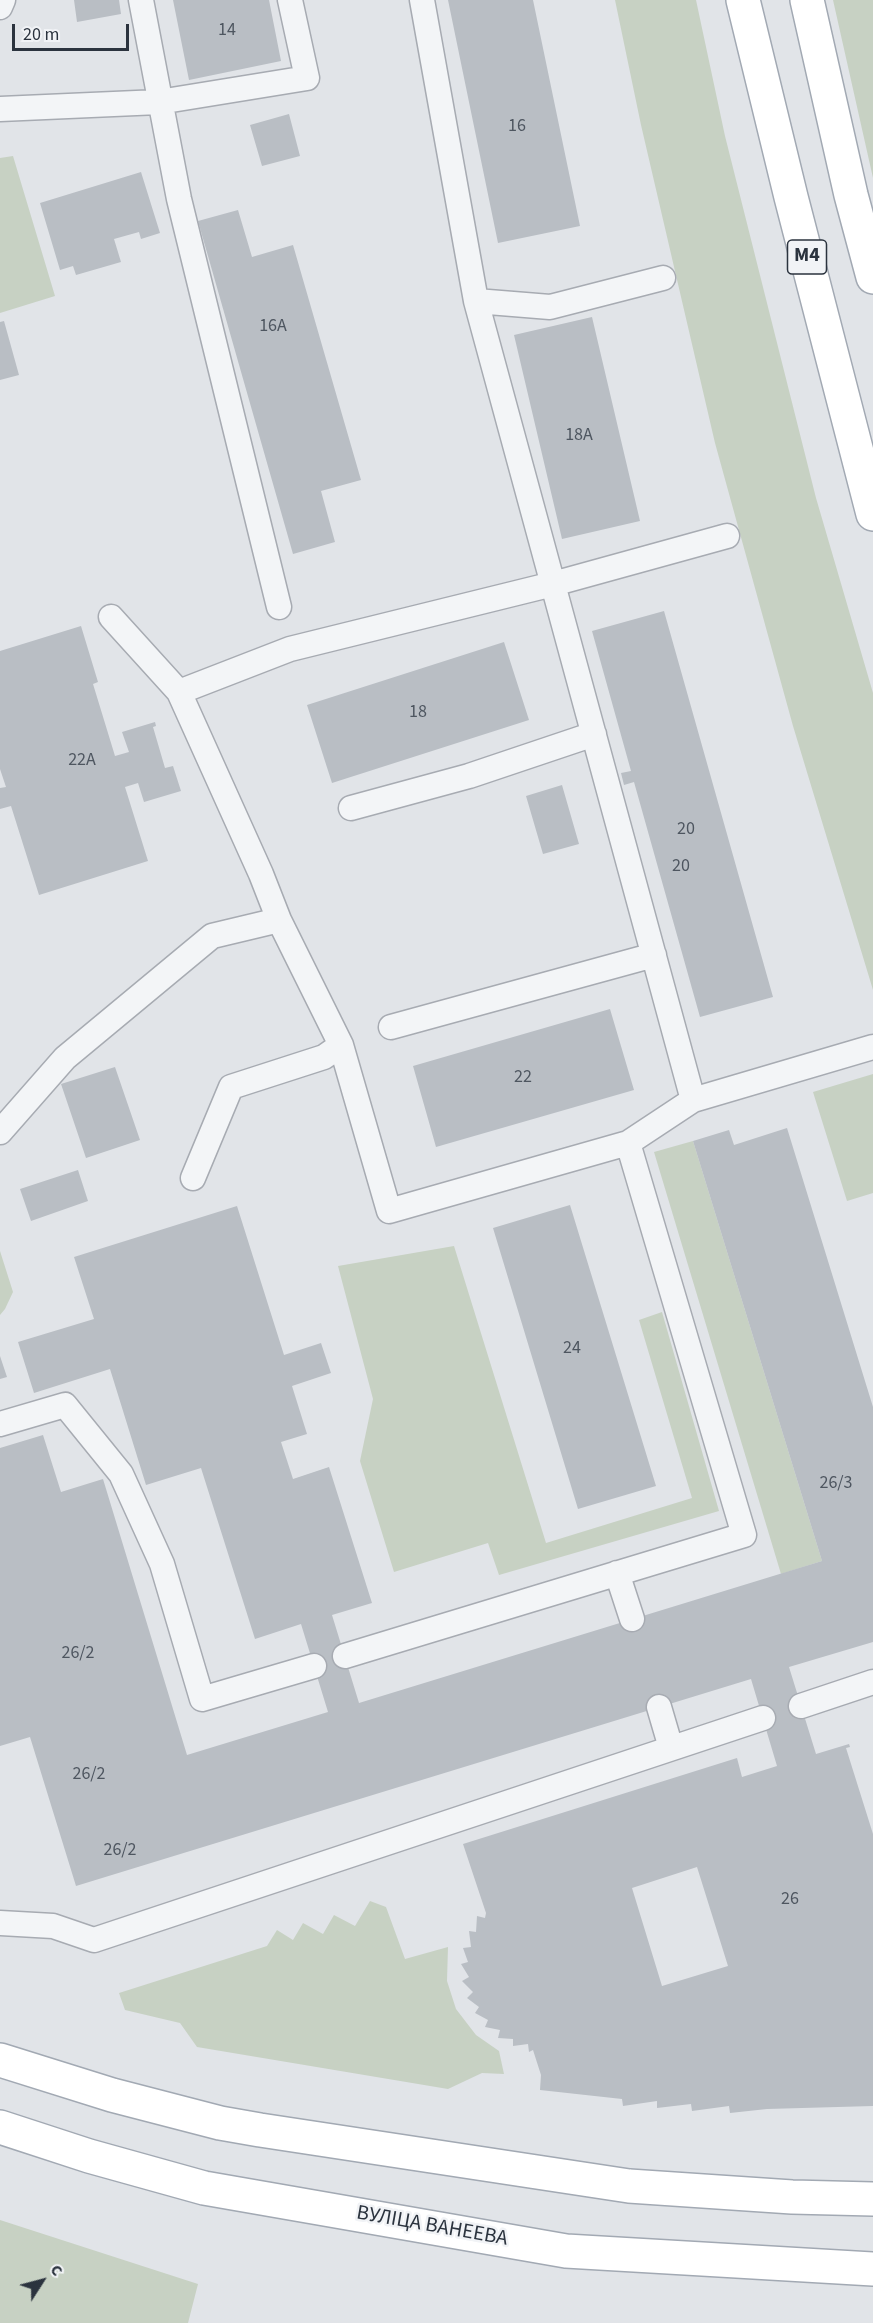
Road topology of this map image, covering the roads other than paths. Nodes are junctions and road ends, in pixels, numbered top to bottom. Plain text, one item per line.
1 (3, 0) edge
2 (141, 0) edge
3 (290, 0) edge
4 (422, 0) edge
5 (743, 0) edge
6 (807, 0) edge
7 (0, 7) edge
8 (159, 102) junction
9 (0, 109) edge
10 (873, 277) edge
11 (663, 278) dead end
12 (476, 301) junction
13 (873, 514) edge
14 (727, 536) dead end
15 (553, 584) junction
16 (279, 607) dead end
17 (111, 616) dead end
18 (179, 692) junction
19 (594, 734) junction
20 (351, 808) dead end
21 (279, 920) junction
22 (654, 955) junction
23 (392, 1027) dead end
24 (341, 1045) junction
25 (873, 1047) edge
26 (693, 1100) junction
27 (0, 1132) edge
28 (628, 1143) junction
29 (193, 1178) dead end
30 (0, 1424) edge
31 (617, 1573) junction
32 (632, 1619) dead end
33 (345, 1656) dead end
34 (314, 1666) dead end
35 (873, 1682) edge
36 (801, 1706) dead end
37 (659, 1707) dead end
38 (763, 1718) dead end
39 (671, 1748) junction
40 (0, 1923) edge
41 (0, 2060) edge
42 (0, 2127) edge
43 (873, 2199) edge
44 (873, 2269) edge

1 - 7 lane
2 - 8 lane
3 - 8 lane
4 - 12 lane
5 - 13 main road, М4
6 - 10 main road
8 - 9 lane
8 - 16 lane
11 - 12 lane
12 - 15 lane
14 - 15 lane
15 - 18 lane
15 - 19 lane
17 - 18 lane
18 - 21 lane
19 - 20 lane
19 - 22 lane
21 - 24 lane
21 - 27 lane
22 - 23 lane
22 - 26 lane
24 - 28 lane
24 - 29 lane
25 - 26 lane
26 - 28 lane
28 - 31 lane
30 - 34 lane
31 - 32 lane
31 - 33 lane
35 - 36 lane
37 - 39 lane
38 - 39 lane
39 - 40 lane
41 - 43 main road
42 - 44 main road, ВУЛІЦА ВАНЕЕВА

